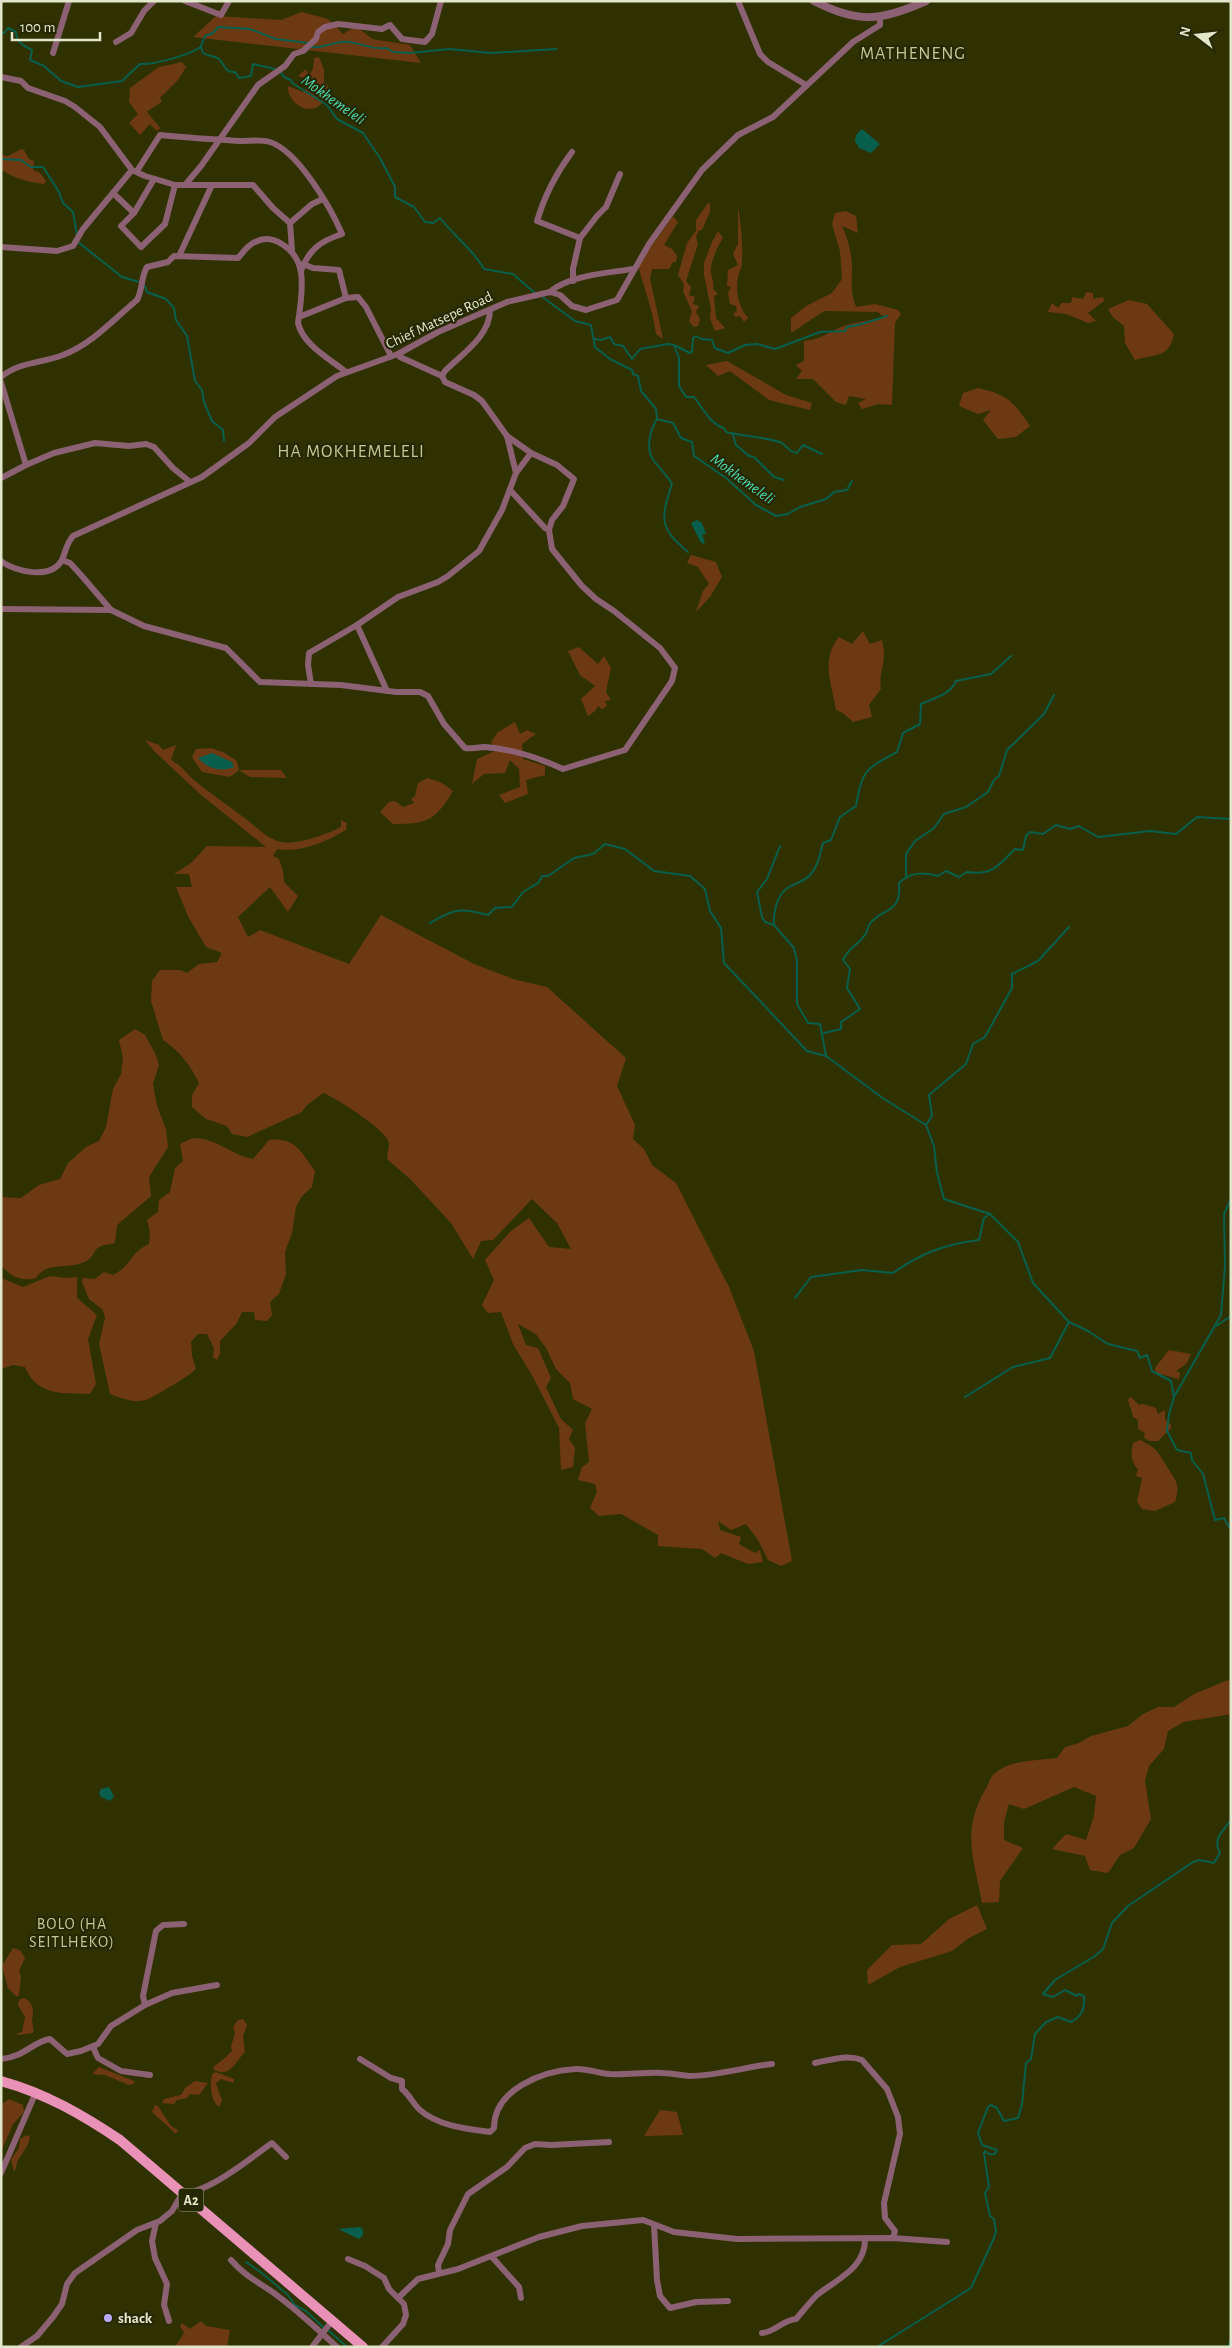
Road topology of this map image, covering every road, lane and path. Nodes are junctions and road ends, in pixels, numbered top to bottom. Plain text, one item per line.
1 (69, 1) edge
2 (229, 1) edge
3 (441, 1) edge
4 (738, 1) edge
5 (814, 1) edge
6 (926, 1) edge
7 (151, 2) edge
8 (188, 2) edge
9 (880, 17) junction
10 (116, 42) dead end
11 (53, 54) dead end
12 (1, 77) edge
13 (806, 85) junction
14 (220, 139) junction
15 (572, 152) dead end
16 (134, 170) junction
17 (620, 174) dead end
18 (154, 179) junction
19 (175, 185) junction
20 (185, 185) junction
21 (212, 185) junction
22 (113, 193) junction
23 (323, 199) junction
24 (134, 213) junction
25 (290, 223) junction
26 (580, 238) junction
27 (1, 247) edge
28 (292, 250) junction
29 (179, 256) junction
30 (302, 267) junction
31 (634, 269) junction
32 (573, 281) junction
33 (550, 292) junction
34 (346, 298) junction
35 (490, 310) junction
36 (299, 317) junction
37 (395, 355) junction
38 (346, 372) junction
39 (1, 376) edge
40 (442, 376) junction
41 (1, 382) edge
42 (507, 436) junction
43 (531, 453) junction
44 (26, 465) junction
45 (516, 473) junction
46 (1, 478) edge
47 (190, 482) junction
48 (510, 490) junction
49 (550, 530) junction
50 (62, 560) junction
51 (1, 561) edge
52 (1, 609) edge
53 (110, 610) junction
54 (357, 625) junction
55 (311, 684) junction
56 (388, 690) junction
57 (184, 1924) dead end
58 (217, 1985) dead end
59 (145, 2005) junction
60 (93, 2047) junction
61 (1, 2059) edge
62 (360, 2059) dead end
63 (815, 2063) dead end
64 (772, 2064) dead end
65 (150, 2075) dead end
66 (1, 2081) edge
67 (36, 2092) junction
68 (609, 2142) dead end
69 (286, 2157) dead end
70 (1, 2173) edge
71 (183, 2192) junction
72 (156, 2223) junction
73 (654, 2225) junction
74 (865, 2238) junction
75 (893, 2238) junction
76 (947, 2242) dead end
77 (492, 2257) junction
78 (231, 2260) dead end
79 (348, 2260) dead end
80 (439, 2272) junction
81 (398, 2298) junction
82 (521, 2298) dead end
83 (728, 2301) dead end
84 (332, 2320) junction
85 (169, 2321) dead end
86 (322, 2333) junction
87 (762, 2333) dead end
88 (21, 2347) edge
89 (312, 2347) edge
90 (337, 2347) edge
91 (363, 2347) edge
92 (382, 2347) edge

1 - 11 street
2 - 8 street
3 - 14 street
4 - 13 street
5 - 9 street
6 - 9 street
7 - 10 street
9 - 13 street
12 - 16 street
13 - 31 street
14 - 16 street
14 - 20 street
14 - 23 street
15 - 26 street
16 - 18 street
16 - 22 street
17 - 26 street
18 - 19 street
18 - 24 street
19 - 20 street
19 - 24 street
20 - 21 street
21 - 25 street
21 - 29 street
22 - 24 street
22 - 27 street
23 - 25 street
23 - 30 street
25 - 28 street
26 - 32 street
28 - 29 street
28 - 30 street
29 - 39 street
30 - 34 street
30 - 36 street
31 - 32 street, Chief Matsepe Road
31 - 33 street
32 - 33 street, Chief Matsepe Road
33 - 35 street, Chief Matsepe Road
34 - 36 street
34 - 37 street
35 - 37 street, Chief Matsepe Road
35 - 40 street
36 - 38 street
37 - 38 street, Chief Matsepe Road
37 - 40 street
38 - 47 street, Chief Matsepe Road
40 - 42 street
41 - 44 street
42 - 43 street
42 - 45 street
43 - 45 street
43 - 49 street
44 - 46 street
44 - 47 street
45 - 48 street
47 - 50 street, Chief Matsepe Road
48 - 49 street
48 - 54 street
49 - 56 street
50 - 51 street
50 - 53 street
52 - 53 street
53 - 55 street
54 - 55 street
54 - 56 street
55 - 56 street
57 - 59 street
58 - 59 street
59 - 60 street
60 - 61 street
60 - 65 street
62 - 64 street
63 - 75 street
66 - 67 main road, A2
67 - 70 street
67 - 71 main road, A2
68 - 80 street
69 - 71 street
71 - 72 street
71 - 84 main road, A2
72 - 85 street
72 - 88 street
73 - 74 street
73 - 77 street
73 - 83 street
74 - 75 street
74 - 87 street
75 - 76 street
77 - 80 street
77 - 82 street
78 - 86 street
79 - 81 street
80 - 81 street
81 - 92 street
84 - 86 street
84 - 91 main road, A2
86 - 89 street
86 - 90 street

